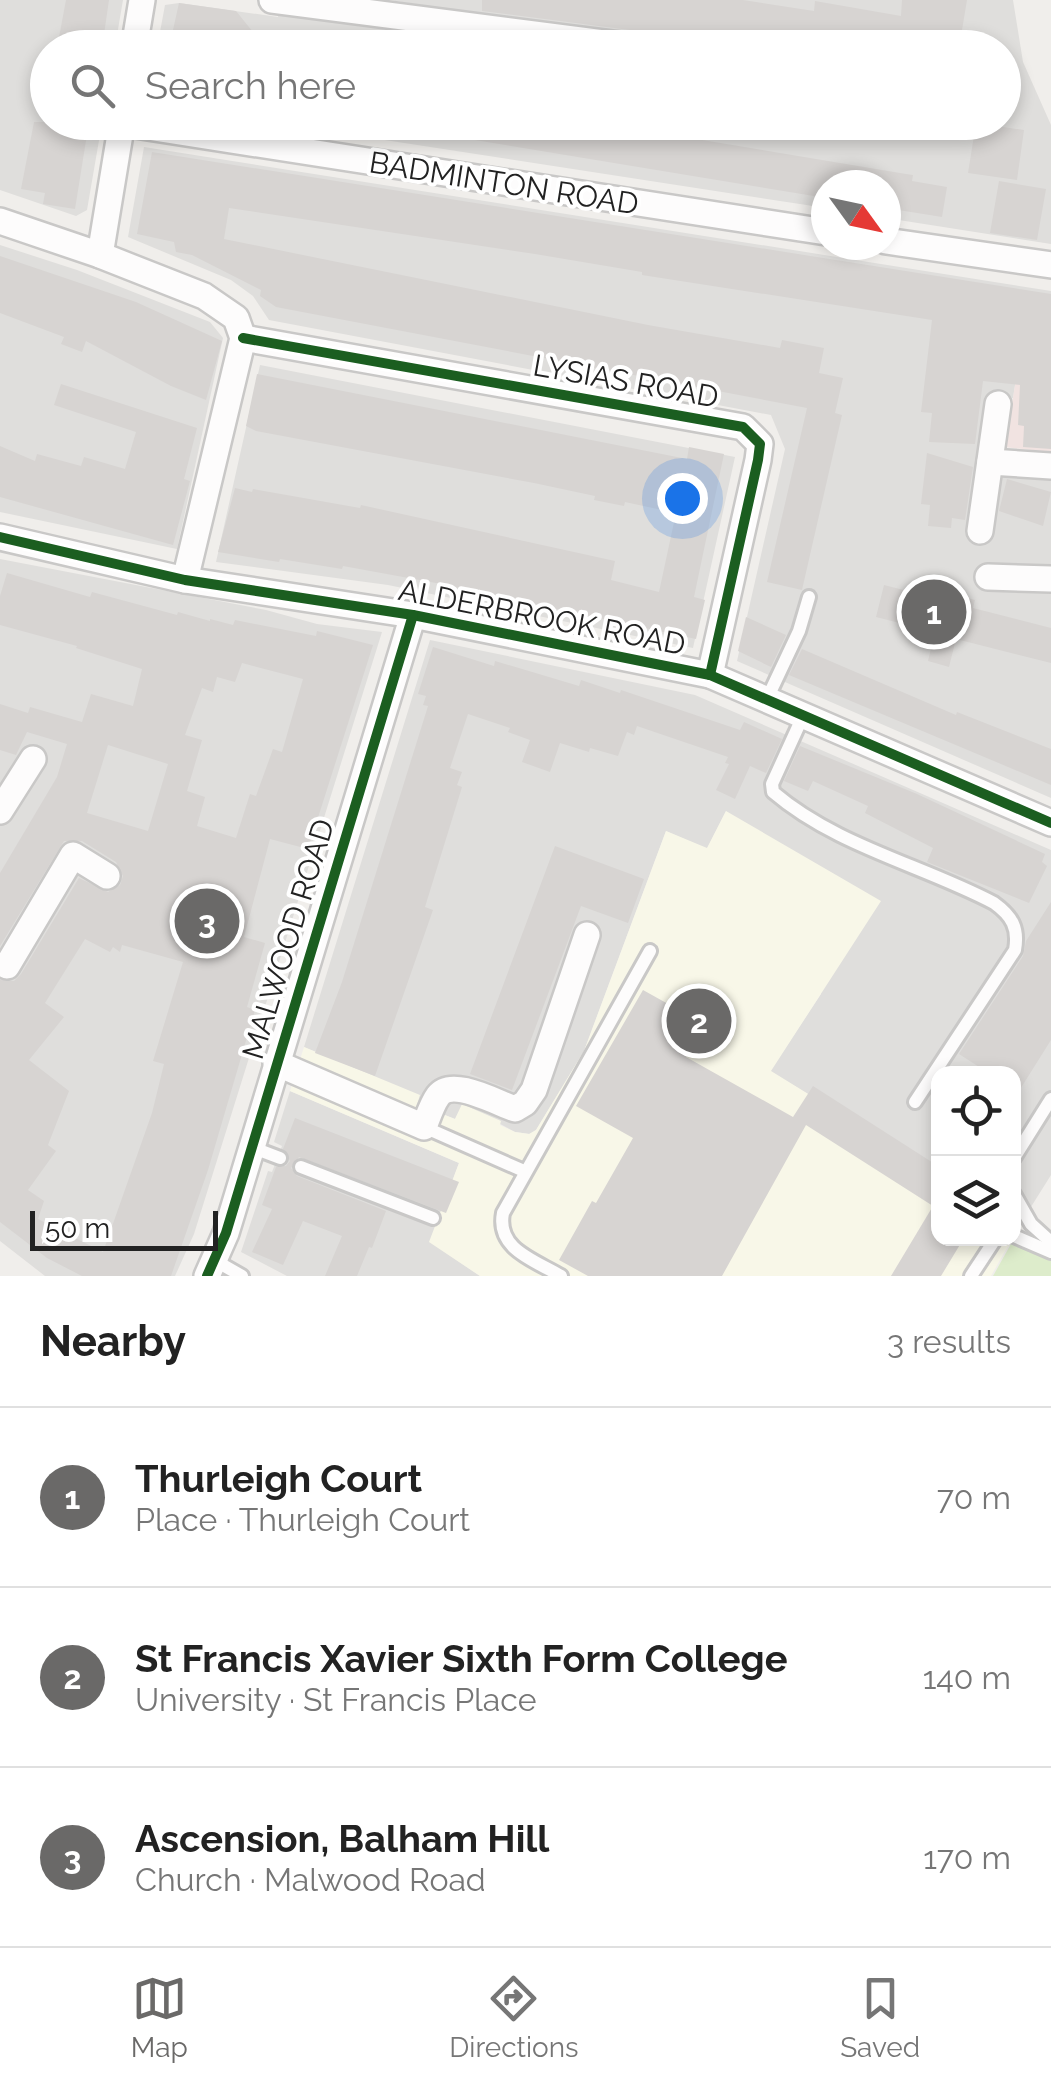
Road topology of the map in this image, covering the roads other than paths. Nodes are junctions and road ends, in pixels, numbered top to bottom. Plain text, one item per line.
1 (142, 0) edge
2 (272, 0) edge
3 (137, 30) edge
4 (504, 30) edge
5 (119, 140) edge
6 (232, 140) edge
7 (0, 221) edge
8 (811, 230) edge
9 (901, 242) edge
10 (100, 255) junction
11 (1051, 265) edge
12 (243, 338) junction
13 (998, 404) dead end
14 (990, 462) junction
15 (1051, 466) edge
16 (980, 531) dead end
17 (0, 536) edge
18 (988, 577) dead end
19 (1051, 579) edge
20 (185, 580) junction
21 (809, 597) dead end
22 (413, 615) junction
23 (710, 676) junction
24 (767, 699) junction
25 (802, 716) junction
26 (33, 759) dead end
27 (0, 811) edge
28 (1051, 822) edge
29 (107, 876) dead end
30 (587, 935) dead end
31 (650, 951) dead end
32 (7, 966) dead end
33 (276, 1063) junction
34 (1051, 1099) edge
35 (915, 1102) dead end
36 (424, 1127) junction
37 (252, 1147) junction
38 (1015, 1156) edge
39 (280, 1158) dead end
40 (301, 1167) dead end
41 (524, 1171) junction
42 (1021, 1206) edge
43 (433, 1218) dead end
44 (1021, 1239) edge
45 (1051, 1242) edge
46 (991, 1246) edge
47 (1051, 1252) edge
48 (211, 1268) edge
49 (242, 1276) edge
50 (560, 1276) edge
51 (971, 1276) edge

1 - 3 street
2 - 4 street
5 - 10 street
6 - 8 street, BADMINTON ROAD
7 - 10 street
9 - 11 street
10 - 12 street
12 - 20 street
12 - 23 street, LYSIAS ROAD
13 - 14 street
14 - 15 street
14 - 16 street
17 - 20 street, ALDERBROOK ROAD
18 - 19 street
20 - 22 street, ALDERBROOK ROAD
21 - 24 lane
22 - 23 street, ALDERBROOK ROAD
22 - 33 street, MALWOOD ROAD
23 - 24 street, ALDERBROOK ROAD
24 - 25 street, ALDERBROOK ROAD
25 - 28 street, ALDERBROOK ROAD
25 - 35 lane
26 - 27 street
29 - 32 street
30 - 36 street
31 - 41 lane
33 - 36 street
33 - 37 street, MALWOOD ROAD
34 - 38 lane
36 - 41 lane
37 - 39 lane
37 - 48 street, MALWOOD ROAD
40 - 43 lane
41 - 50 lane
42 - 45 lane
44 - 47 lane
46 - 51 lane
48 - 49 lane

